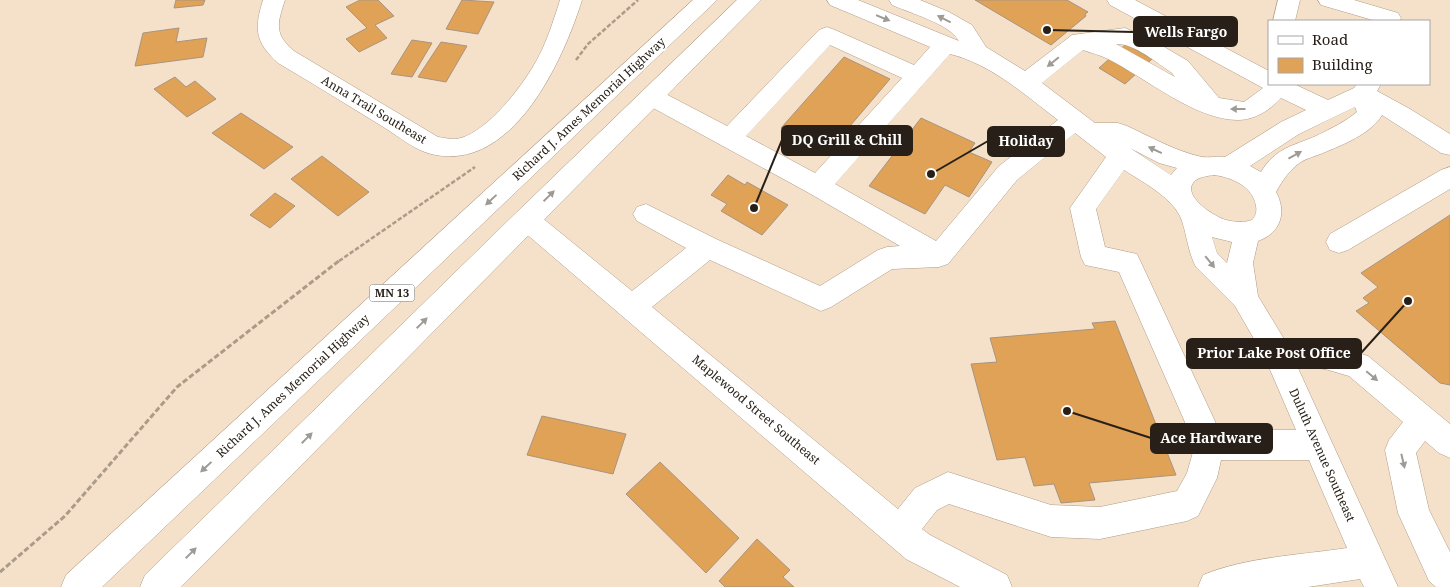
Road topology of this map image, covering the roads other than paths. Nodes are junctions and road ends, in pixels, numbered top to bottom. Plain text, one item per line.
1 (274, 0) edge
2 (571, 0) edge
3 (706, 0) edge
4 (750, 0) edge
5 (838, 0) edge
6 (900, 0) edge
7 (1118, 0) edge
8 (1289, 0) edge
9 (1329, 0) edge
10 (1389, 13) edge
11 (1284, 20) edge
12 (945, 45) junction
13 (978, 53) junction
14 (1268, 60) edge
15 (1249, 70) junction
16 (916, 75) junction
17 (1268, 81) edge
18 (1026, 84) junction
19 (1274, 85) edge
20 (1276, 85) edge
21 (1366, 89) edge
22 (652, 96) junction
23 (1327, 110) junction
24 (1082, 125) junction
25 (730, 138) junction
26 (1450, 146) edge
27 (1121, 155) junction
28 (1201, 166) junction
29 (1229, 167) junction
30 (1450, 177) edge
31 (818, 186) junction
32 (1264, 191) junction
33 (1179, 192) junction
34 (646, 214) dead end
35 (1194, 217) junction
36 (526, 219) junction
37 (1247, 233) junction
38 (1339, 242) dead end
39 (707, 247) junction
40 (939, 256) junction
41 (1245, 298) junction
42 (632, 306) junction
43 (1276, 351) junction
44 (1423, 420) junction
45 (1450, 443) edge
46 (1210, 445) junction
47 (1318, 445) junction
48 (900, 532) junction
49 (1376, 574) edge
50 (1450, 577) edge
51 (78, 587) edge
52 (157, 587) edge
53 (996, 587) edge
54 (1215, 587) edge

1 - 2 street, Anna Trail Southeast
3 -> 51 street, Richard J. Ames Memorial Highway / MN 13
4 - 22 street
5 -> 12 street
13 -> 6 street
7 - 15 street
8 - 11 street
9 - 10 street
12 - 13 street
12 - 16 street
13 - 18 street
14 - 15 street
15 - 17 street
16 - 25 street
16 - 31 street
19 -> 18 street
18 - 24 street
20 - 23 street
21 - 23 street
21 - 26 street
32 -> 21 street
22 - 25 street
36 -> 22 street
23 - 29 street
24 - 27 street
28 -> 24 street
24 - 40 street
25 - 31 street
27 - 33 street
27 - 46 street
28 - 29 street
28 - 33 street
29 - 32 street
30 - 38 street
31 - 40 street
32 - 37 street
33 - 35 street
34 - 39 street
35 - 37 street
35 -> 41 street, Duluth Avenue Southeast
36 - 42 street, Maplewood Street Southeast
52 -> 36 street
37 - 41 street, Duluth Avenue Southeast
39 - 40 street
39 - 42 street
41 - 43 street, Duluth Avenue Southeast
42 - 48 street, Maplewood Street Southeast
43 -> 44 street
43 - 47 street, Duluth Avenue Southeast
44 - 45 street
44 -> 50 street
46 - 47 street
46 - 48 street
47 - 49 street, Duluth Avenue Southeast
48 - 53 street, Maplewood Street Southeast
49 - 54 street

